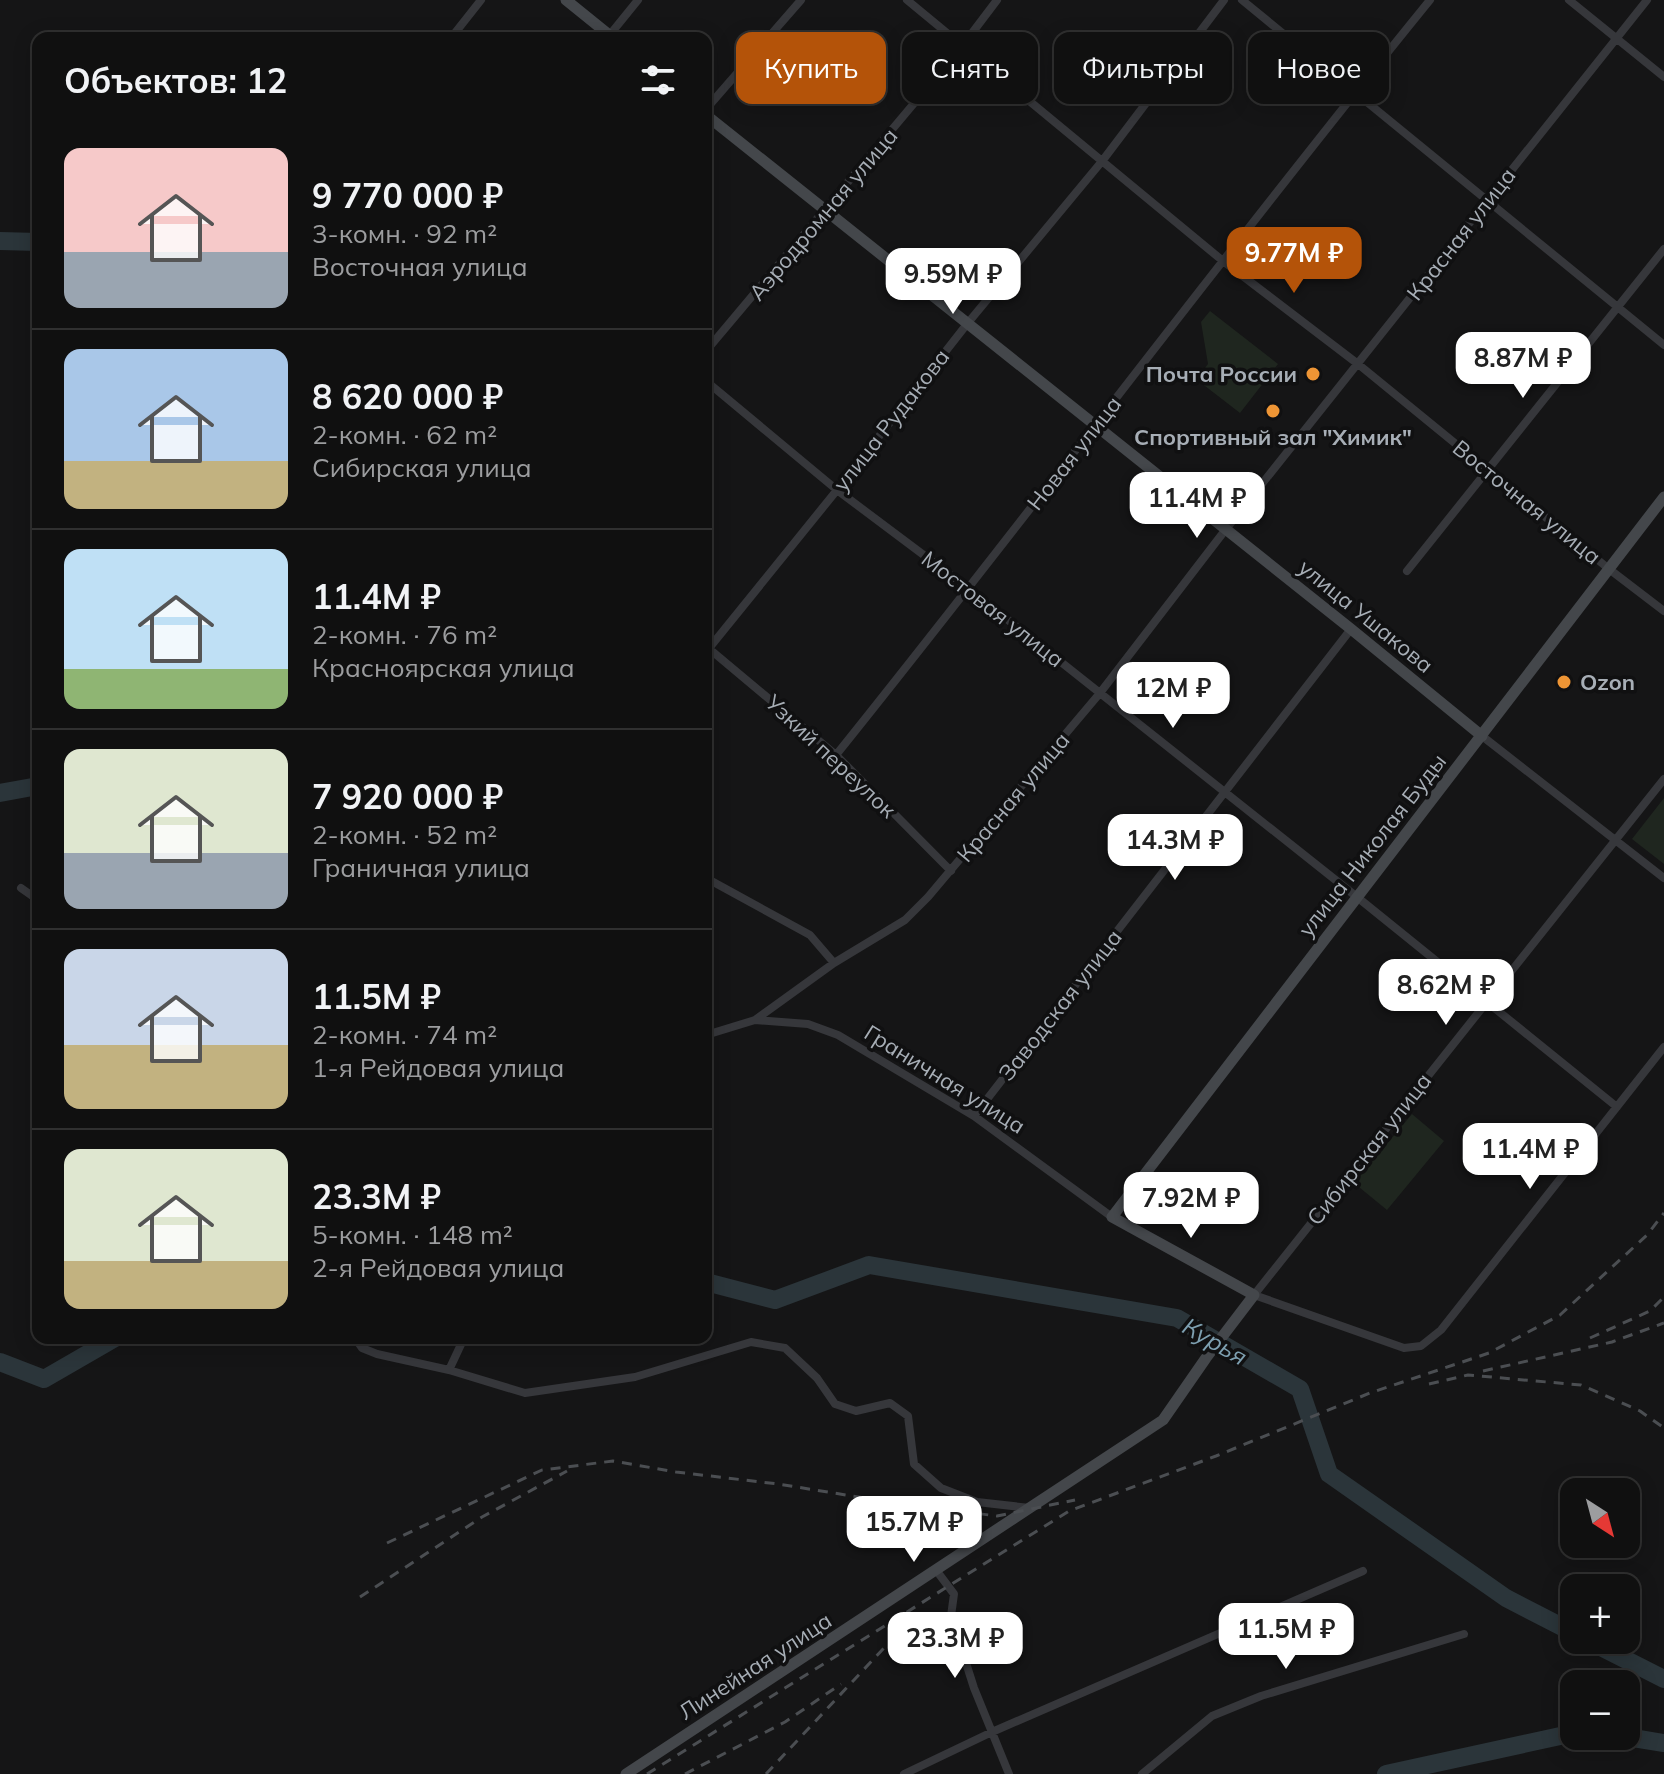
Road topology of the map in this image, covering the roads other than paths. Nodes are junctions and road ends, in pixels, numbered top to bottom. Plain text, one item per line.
1 (481, 0) edge
2 (566, 0) edge
3 (638, 0) edge
4 (801, 0) edge
5 (907, 0) edge
6 (997, 0) edge
7 (1224, 0) edge
8 (1242, 0) edge
9 (1430, 0) edge
10 (1569, 0) edge
11 (1647, 0) edge
12 (456, 32) edge
13 (603, 32) edge
14 (613, 32) edge
15 (947, 32) edge
16 (973, 32) edge
17 (1281, 32) edge
18 (1616, 38) junction
19 (1389, 51) edge
20 (1664, 77) edge
21 (712, 102) edge
22 (914, 104) edge
23 (1035, 104) edge
24 (1346, 104) edge
25 (1369, 104) edge
26 (712, 120) edge
27 (1103, 160) junction
28 (1488, 200) junction
29 (826, 211) junction
30 (1664, 249) edge
31 (1223, 261) junction
32 (1618, 307) junction
33 (967, 324) junction
34 (712, 344) edge
35 (1664, 345) edge
36 (1358, 364) junction
37 (712, 386) edge
38 (1096, 426) junction
39 (1488, 470) junction
40 (837, 490) junction
41 (1664, 497) edge
42 (1226, 529) junction
43 (1609, 569) junction
44 (1407, 571) dead end
45 (969, 589) junction
46 (1664, 611) edge
47 (1351, 629) junction
48 (712, 642) edge
49 (712, 652) edge
50 (1100, 693) junction
51 (1482, 736) junction
52 (836, 755) junction
53 (1664, 779) edge
54 (1225, 792) junction
55 (1616, 840) junction
56 (951, 871) junction
57 (1664, 878) edge
58 (712, 881) edge
59 (21, 888) dead end
60 (32, 896) edge
61 (1357, 897) junction
62 (834, 963) junction
63 (1486, 1001) junction
64 (755, 1020) junction
65 (712, 1033) edge
66 (1664, 1047) edge
67 (1617, 1107) junction
68 (974, 1116) junction
69 (1112, 1217) junction
70 (1254, 1295) junction
71 (359, 1344) edge
72 (461, 1344) edge
73 (449, 1370) junction
74 (1030, 1508) junction
75 (936, 1570) junction
76 (1363, 1571) dead end
77 (1464, 1634) dead end
78 (992, 1732) junction
79 (626, 1774) edge
80 (904, 1774) edge
81 (1009, 1774) edge
82 (1142, 1774) edge

1 - 12 street
2 - 13 street
3 - 14 street
4 - 21 street
5 - 15 street, Восточная улица
6 - 16 street, Аэродромная улица
7 - 27 street, улица Рудакова
8 - 17 street
9 - 19 street, Новая улица
10 - 18 street
11 - 18 street, Красная улица
18 - 20 street
18 - 28 street, Красная улица
22 - 29 street, Аэродромная улица
23 - 27 street, Восточная улица
24 - 31 street, Новая улица
25 - 28 street
26 - 29 street, улица Ушакова
27 - 31 street, Восточная улица
27 - 33 street, улица Рудакова
28 - 32 street
28 - 36 street, Красная улица
29 - 33 street, улица Ушакова
29 - 34 street, Аэродромная улица
30 - 32 street
31 - 36 street, Восточная улица
31 - 38 street, Новая улица
32 - 35 street
32 - 39 street
33 - 38 street, улица Ушакова
33 - 40 street, улица Рудакова
36 - 39 street, Восточная улица
36 - 42 street, Красная улица
37 - 40 street, Мостовая улица
38 - 42 street, улица Ушакова
38 - 45 street, Новая улица
39 - 43 street, Восточная улица
39 - 44 street
40 - 45 street, Мостовая улица
40 - 48 street, улица Рудакова
41 - 43 street, улица Николая Буды
42 - 47 street, улица Ушакова
42 - 50 street, Красная улица
43 - 46 street, Восточная улица
43 - 51 street, улица Николая Буды
45 - 50 street, Мостовая улица
45 - 52 street, Новая улица
47 - 51 street, улица Ушакова
47 - 54 street, Заводская улица
49 - 52 street, Узкий переулок
50 - 54 street, Мостовая улица
50 - 56 street, Красная улица
51 - 55 street, улица Ушакова
51 - 61 street, улица Николая Буды
52 - 56 street, Узкий переулок
53 - 55 street, Сибирская улица
54 - 61 street, Мостовая улица
54 - 68 street, Заводская улица
55 - 57 street, улица Ушакова
55 - 63 street, Сибирская улица
56 - 62 street, Красная улица
58 - 62 street
59 - 60 street
61 - 63 street, Мостовая улица
61 - 69 street, улица Николая Буды
62 - 64 street, Красная улица
63 - 67 street, Мостовая улица
63 - 70 street, Сибирская улица
64 - 65 street, Красная улица
64 - 68 street, Граничная улица
66 - 67 street
67 - 70 street, Граничная улица
68 - 69 street, Граничная улица
69 - 70 street, Граничная улица
70 - 74 street, Линейная улица
71 - 73 street
72 - 73 street
73 - 74 street
74 - 75 street, Линейная улица
75 - 78 street
75 - 79 street, Линейная улица
76 - 78 street
77 - 82 street
78 - 80 street
78 - 81 street

